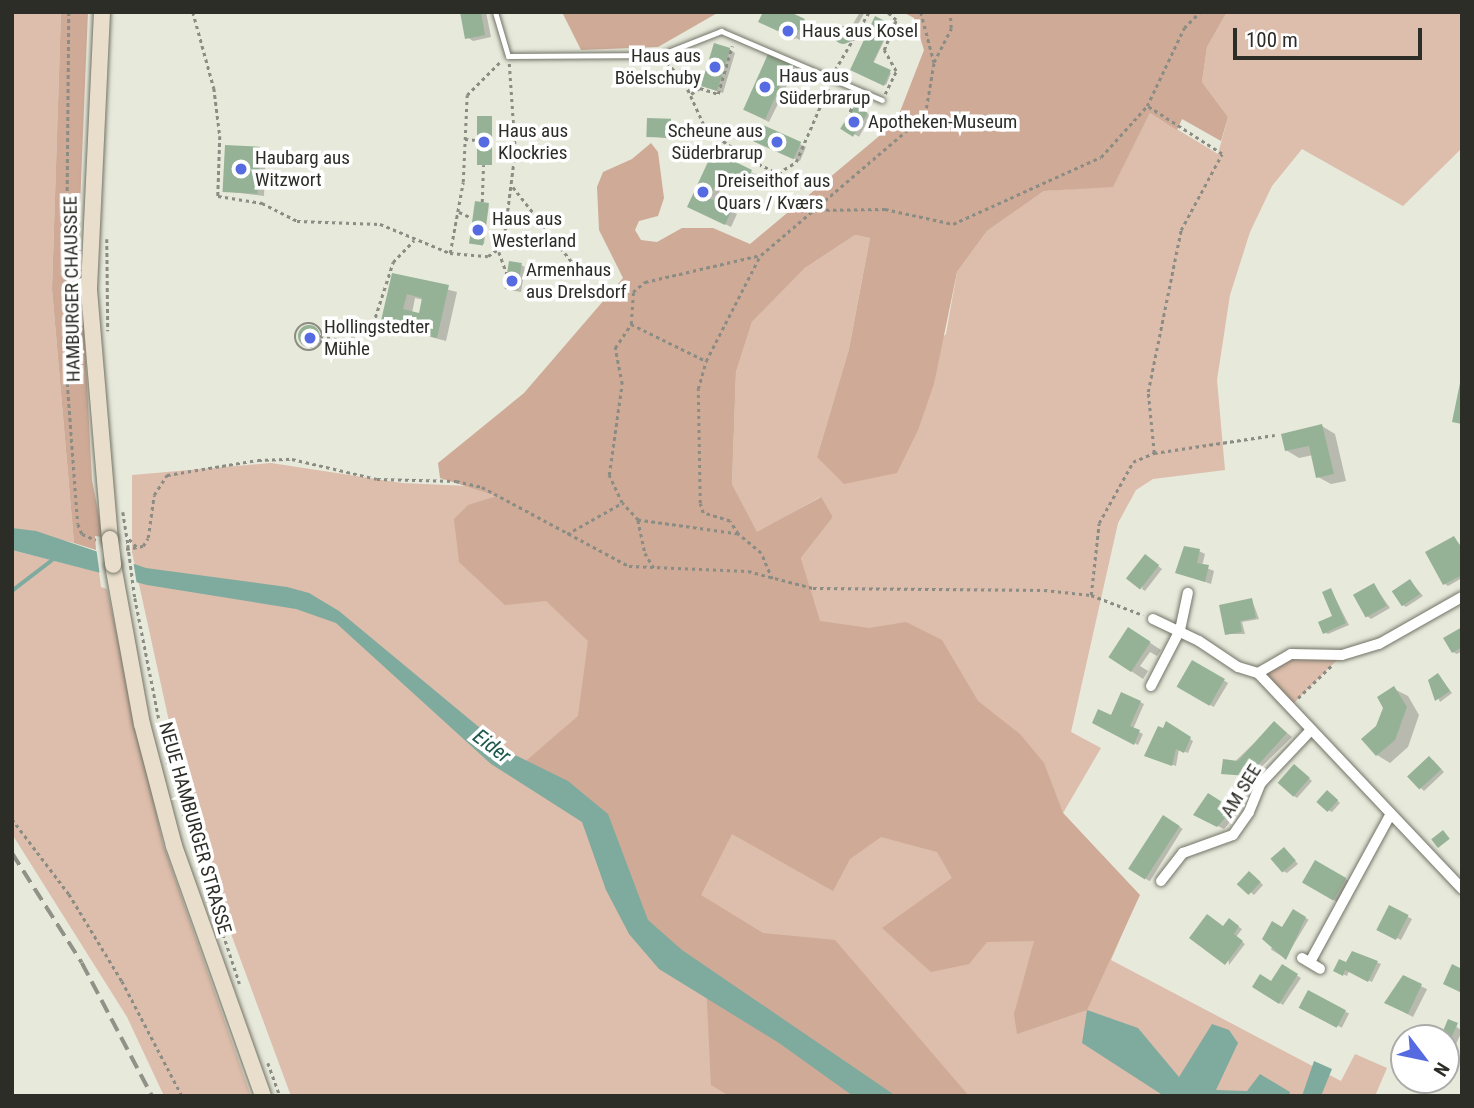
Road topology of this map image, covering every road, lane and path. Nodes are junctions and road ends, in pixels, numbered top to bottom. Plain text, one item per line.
1 (69, 12) edge
2 (102, 12) edge
3 (193, 12) edge
4 (495, 12) edge
5 (869, 12) edge
6 (887, 12) edge
7 (921, 12) edge
8 (950, 12) edge
9 (1200, 12) edge
10 (724, 43) dead end
11 (660, 55) junction
12 (508, 56) junction
13 (934, 62) junction
14 (831, 77) junction
15 (861, 90) junction
16 (691, 93) junction
17 (882, 100) joint
18 (1147, 106) junction
19 (847, 118) dead end
20 (465, 139) junction
21 (476, 140) dead end
22 (483, 165) dead end
23 (513, 187) junction
24 (251, 193) dead end
25 (250, 199) junction
26 (482, 202) dead end
27 (812, 210) junction
28 (459, 212) junction
29 (472, 218) dead end
30 (107, 226) dead end
31 (414, 240) junction
32 (499, 252) junction
33 (450, 253) junction
34 (761, 255) junction
35 (572, 262) dead end
36 (507, 274) dead end
37 (631, 324) junction
38 (108, 333) dead end
39 (322, 336) junction
40 (706, 361) junction
41 (1275, 435) dead end
42 (1154, 453) junction
43 (622, 503) junction
44 (122, 509) dead end
45 (638, 520) junction
46 (567, 534) junction
47 (738, 534) junction
48 (128, 539) junction
49 (102, 540) junction
50 (138, 548) junction
51 (132, 550) dead end
52 (113, 565) joint
53 (654, 568) junction
54 (773, 580) junction
55 (1188, 593) dead end
56 (1091, 595) junction
57 (1462, 597) edge
58 (1153, 619) joint
59 (1180, 630) junction
60 (1342, 655) junction
61 (1258, 673) junction
62 (1151, 686) dead end
63 (1291, 706) junction
64 (1311, 730) junction
65 (170, 772) dead end
66 (174, 785) dead end
67 (1390, 815) junction
68 (12, 819) edge
69 (1161, 881) dead end
70 (1462, 889) edge
71 (1320, 969) dead end
72 (242, 991) dead end
73 (265, 1057) dead end
74 (183, 1096) edge
75 (263, 1096) edge
76 (280, 1096) edge

1 - 49 path
2 - 49 main road, HAMBURGER CHAUSSEE
3 - 25 path
4 - 12 lane
5 - 14 path
6 - 17 path
7 - 13 path
8 - 13 path
9 - 18 path
10 - 16 path
11 - 12 lane
11 - 14 lane
11 - 16 path
12 - 20 path
12 - 23 path
13 - 27 path
14 - 15 lane
14 - 16 path
15 - 17 lane
15 - 19 path
18 - 27 path
18 - 42 path
20 - 21 path
20 - 28 path
22 - 26 path
23 - 32 path
23 - 35 path
24 - 25 path
25 - 31 path
27 - 34 path
28 - 29 path
28 - 33 path
30 - 38 path
31 - 33 path
31 - 39 path
32 - 33 path
32 - 36 path
34 - 37 path
34 - 40 path
37 - 40 path
37 - 43 path
39 - 39 path
40 - 47 path
41 - 42 path
42 - 56 path
43 - 45 path
43 - 46 path
44 - 48 path
45 - 47 path
45 - 53 path
46 - 50 path
46 - 53 path
47 - 54 path
48 - 50 path
48 - 65 path, bridge
49 - 52 main road, HAMBURGER CHAUSSEE, bridge
50 - 51 path
52 - 75 main road, NEUE HAMBURGER STRASSE
53 - 54 path
54 - 56 path
55 - 59 street
56 - 58 path
57 - 60 street
58 - 59 street
59 - 61 street
59 - 62 street
60 - 61 street
60 - 63 path
61 - 63 street
63 - 64 street
64 - 67 street
64 - 69 street, AM SEE
66 - 72 path
67 - 70 street
67 - 71 street
68 - 74 path
73 - 76 path

